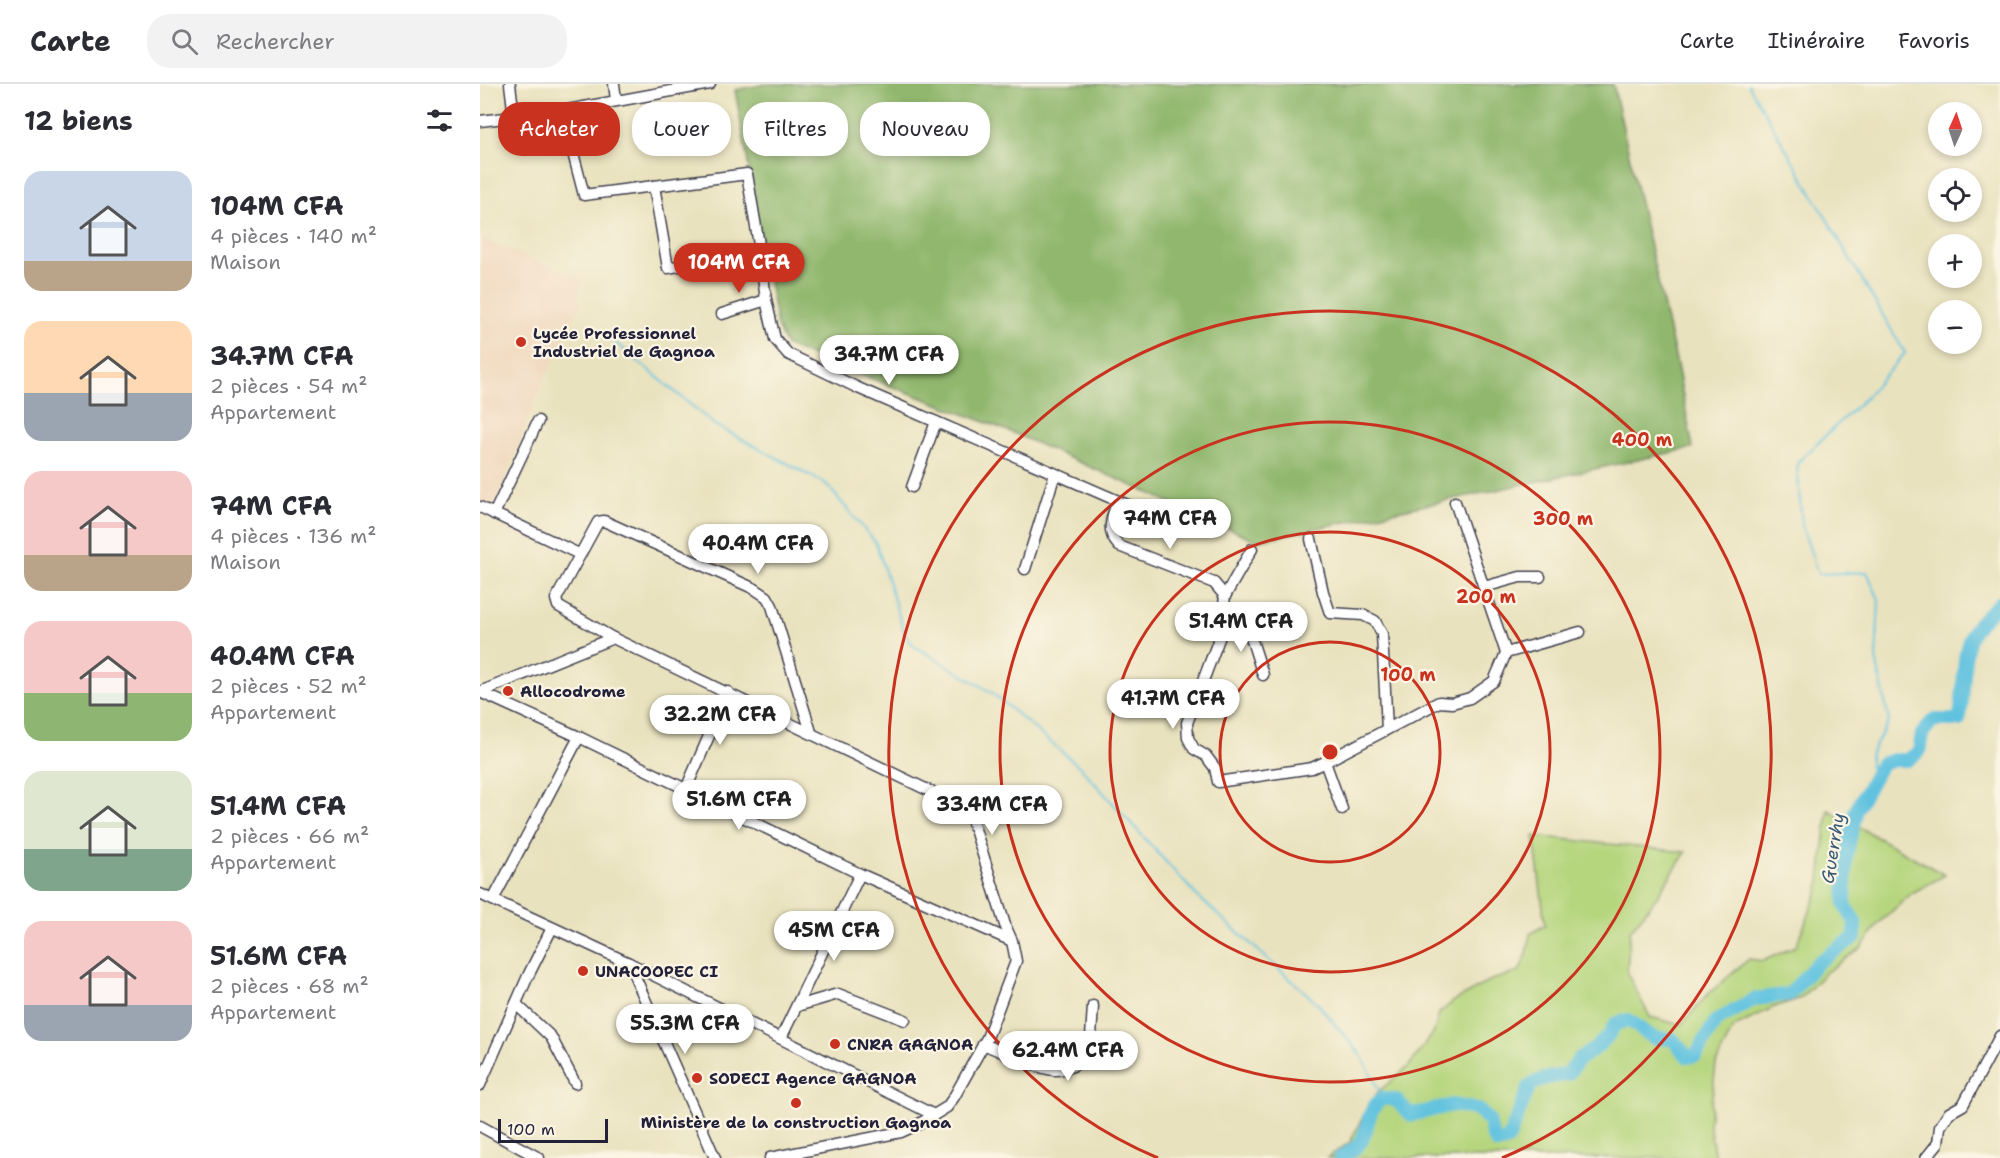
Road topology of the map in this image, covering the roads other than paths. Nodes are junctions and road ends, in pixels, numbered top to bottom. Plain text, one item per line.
1 (510, 84) edge
2 (614, 84) edge
3 (710, 84) edge
4 (616, 100) junction
5 (512, 102) edge
6 (606, 102) edge
7 (498, 119) edge
8 (480, 121) edge
9 (574, 156) edge
10 (654, 186) junction
11 (760, 250) junction
12 (766, 300) junction
13 (722, 314) dead end
14 (538, 421) dead end
15 (936, 422) junction
16 (1055, 474) junction
17 (912, 487) dead end
18 (1117, 501) junction
19 (1455, 502) dead end
20 (480, 507) edge
21 (1139, 510) dead end
22 (494, 514) junction
23 (1311, 538) dead end
24 (1252, 549) dead end
25 (579, 554) junction
26 (1025, 569) dead end
27 (1540, 576) dead end
28 (1484, 587) junction
29 (1225, 596) junction
30 (1221, 630) junction
31 (1580, 632) dead end
32 (613, 638) junction
33 (1506, 653) junction
34 (1263, 675) dead end
35 (480, 692) edge
36 (728, 692) junction
37 (1387, 729) junction
38 (811, 732) junction
39 (579, 737) junction
40 (1325, 762) junction
41 (686, 789) junction
42 (1342, 809) dead end
43 (860, 874) junction
44 (480, 894) edge
45 (493, 900) junction
46 (552, 928) junction
47 (1012, 941) junction
48 (629, 963) junction
49 (516, 1004) junction
50 (797, 1006) junction
51 (1093, 1006) dead end
52 (905, 1020) dead end
53 (2000, 1036) edge
54 (781, 1038) junction
55 (983, 1044) junction
56 (575, 1083) dead end
57 (480, 1084) edge
58 (934, 1115) junction
59 (480, 1126) edge
60 (539, 1158) edge
61 (715, 1158) edge
62 (770, 1158) edge
63 (1926, 1158) edge

1 - 5 street
2 - 4 street
3 - 4 street
4 - 6 street
7 - 8 street
9 - 10 street
10 - 11 street
10 - 11 street
11 - 12 street
12 - 13 street
12 - 15 street
14 - 22 street
15 - 16 street
15 - 17 street
16 - 18 street
16 - 26 street
18 - 21 street
18 - 29 street
19 - 28 street
20 - 22 street
22 - 25 street
23 - 37 street
24 - 29 street
25 - 32 street
25 - 38 street
27 - 28 street
28 - 33 street
29 - 30 street
30 - 34 street
30 - 40 street
31 - 33 street
32 - 35 street
32 - 36 street
33 - 37 street
35 - 39 street
36 - 38 street
36 - 41 street
37 - 40 street
38 - 47 street
39 - 41 street
39 - 45 street
40 - 42 street
41 - 43 street
43 - 47 street
43 - 50 street
44 - 45 street
45 - 46 street
46 - 48 street
46 - 49 street
47 - 55 street
48 - 54 street
48 - 61 street
49 - 56 street
49 - 57 street
50 - 52 street
50 - 54 street
51 - 55 street
53 - 63 street
54 - 58 street
55 - 58 street
58 - 62 street
59 - 60 street

